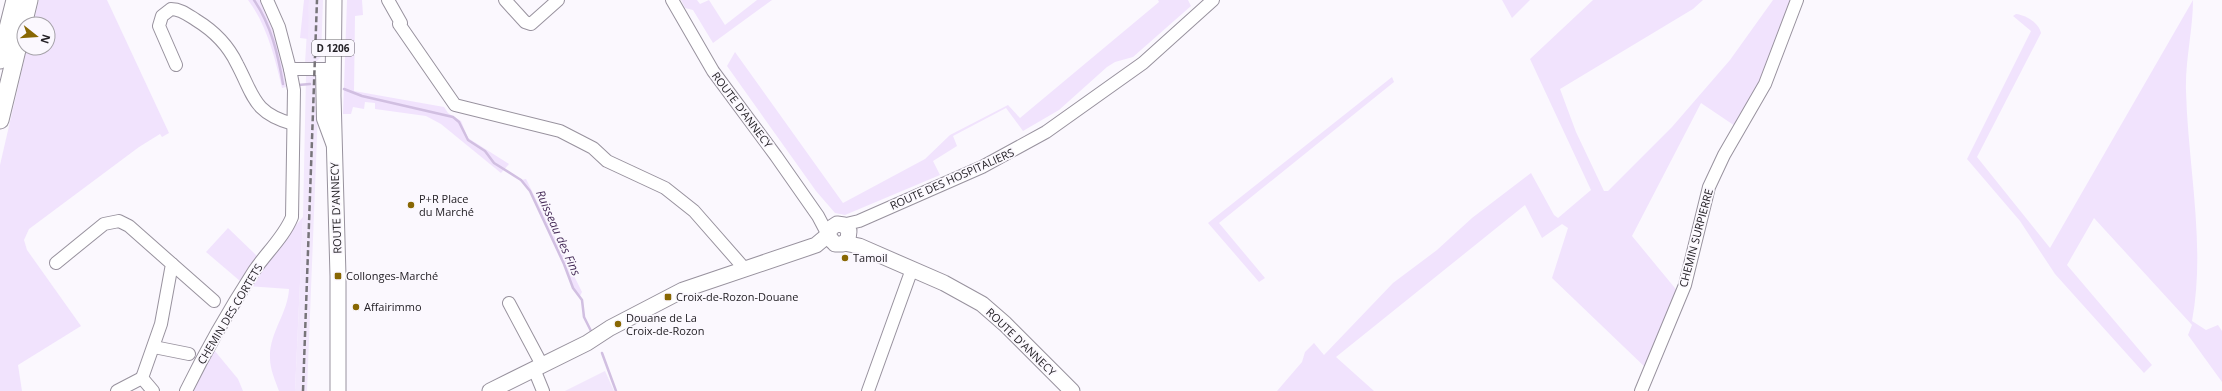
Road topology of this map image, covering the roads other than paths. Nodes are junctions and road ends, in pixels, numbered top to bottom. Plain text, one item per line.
1 (15, 0) edge
2 (30, 0) edge
3 (267, 0) edge
4 (334, 0) edge
5 (388, 0) edge
6 (505, 0) edge
7 (558, 0) edge
8 (672, 0) edge
9 (1213, 0) edge
10 (1797, 0) edge
11 (0, 60) edge
12 (176, 65) dead end
13 (290, 69) junction
14 (327, 69) junction
15 (0, 120) edge
16 (293, 124) junction
17 (334, 150) junction
18 (839, 236) junction
19 (56, 263) dead end
20 (172, 264) junction
21 (744, 268) junction
22 (912, 269) junction
23 (214, 301) dead end
24 (508, 304) dead end
25 (154, 347) junction
26 (189, 354) dead end
27 (538, 367) junction
28 (142, 378) junction
29 (117, 391) edge
30 (153, 391) edge
31 (186, 391) edge
32 (338, 391) edge
33 (490, 391) edge
34 (543, 391) edge
35 (868, 391) edge
36 (1072, 391) edge
37 (1641, 391) edge

1 - 11 highway
2 - 15 highway
3 - 13 street, CHEMIN DES CORTETS
4 - 14 main road, D 1206
5 - 21 street
6 - 7 street
8 - 18 street, ROUTE D'ANNECY
9 - 18 street, ROUTE DES HOSPITALIERS
10 - 37 street, CHEMIN SURPIERRE
12 - 16 street
13 - 14 street
13 - 16 street, CHEMIN DES CORTETS
14 - 17 main road, ROUTE D'ANNECY / D 1206
14 - 17 street
16 - 31 street, CHEMIN DES CORTETS
17 - 32 main road, ROUTE D'ANNECY / D 1206
18 - 21 main road
18 - 22 main road, ROUTE D'ANNECY
19 - 20 street
20 - 23 street
20 - 25 street
21 - 27 main road
22 - 35 street
22 - 36 main road, ROUTE D'ANNECY
24 - 27 street
25 - 26 street
25 - 28 street
27 - 33 main road
27 - 34 street
28 - 29 street
28 - 30 street

